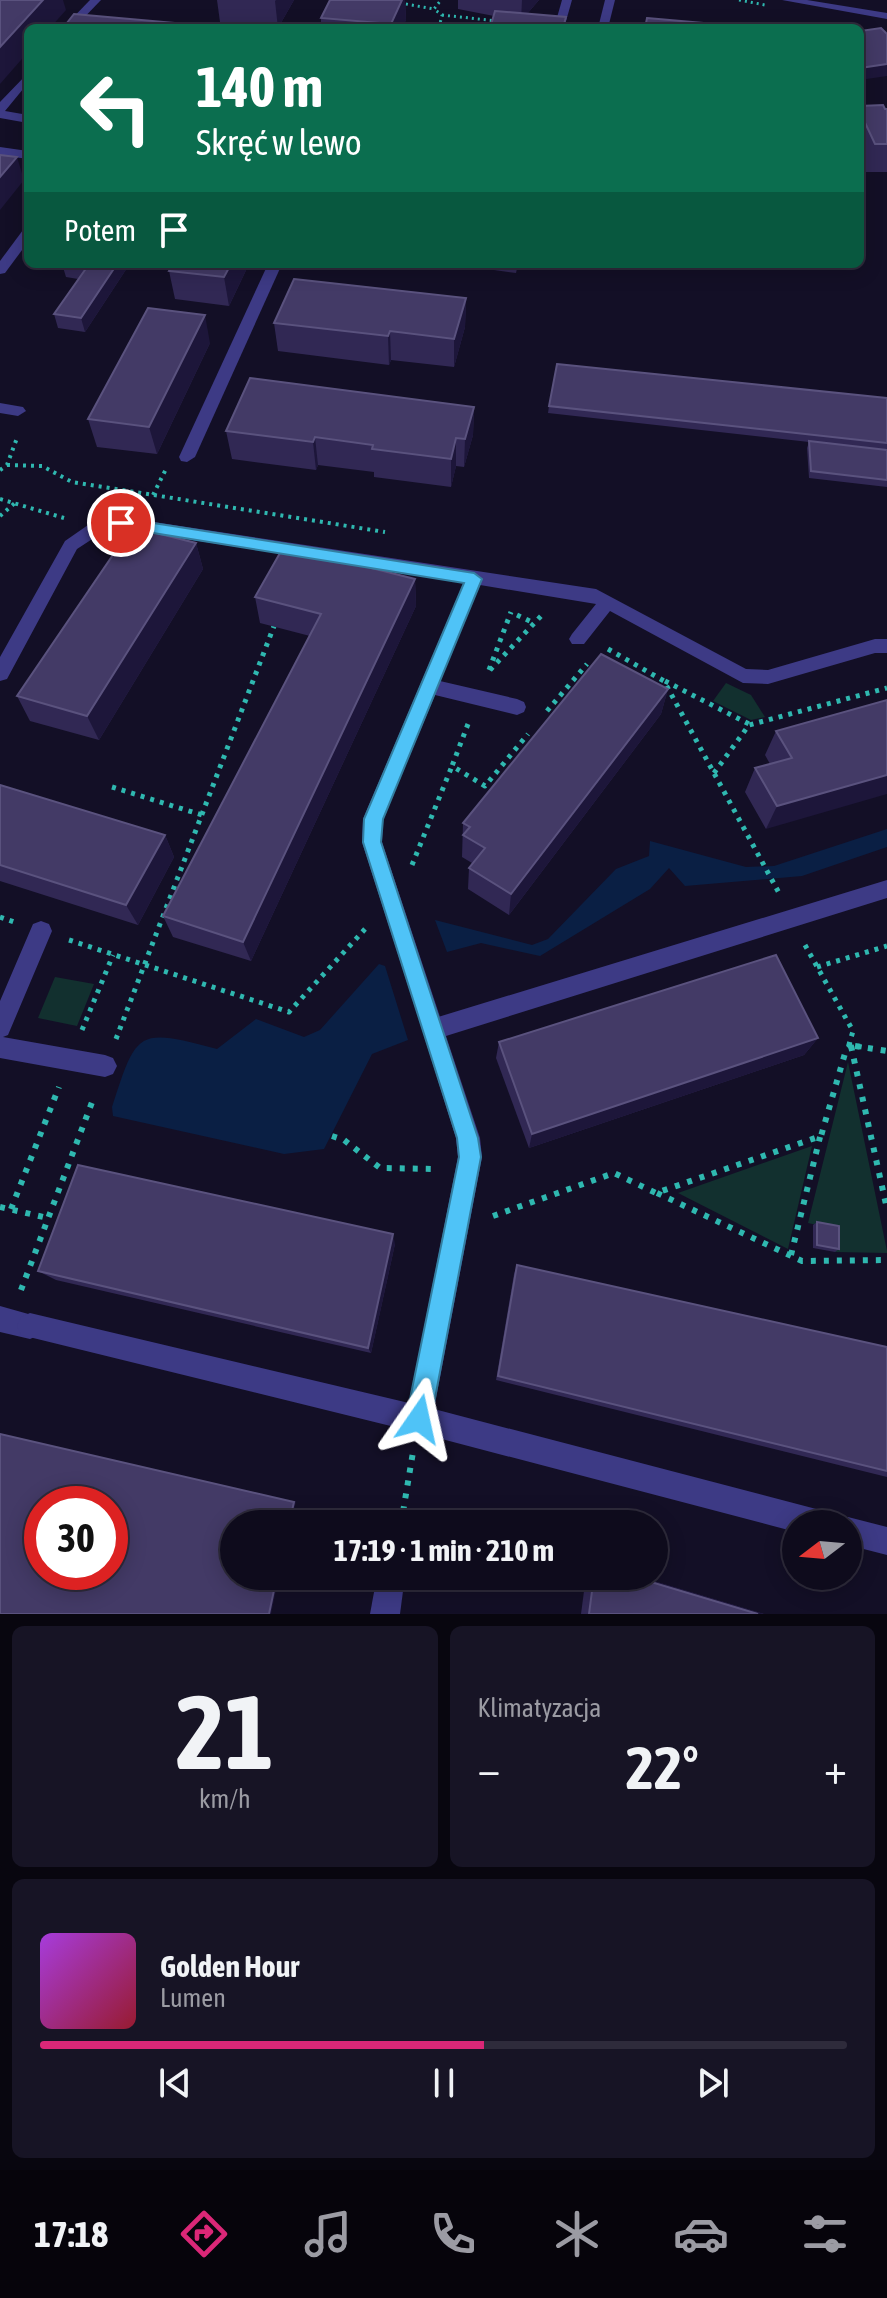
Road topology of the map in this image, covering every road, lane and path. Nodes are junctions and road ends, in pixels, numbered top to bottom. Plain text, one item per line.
1 (96, 0) edge
2 (441, 0) edge
3 (567, 0) edge
4 (610, 0) edge
5 (787, 0) edge
6 (397, 2) edge
7 (434, 9) junction
8 (442, 15) junction
9 (887, 16) edge
10 (501, 22) edge
11 (73, 24) edge
12 (440, 24) edge
13 (560, 24) edge
14 (604, 24) edge
15 (24, 84) edge
16 (0, 112) edge
17 (24, 118) edge
18 (0, 151) edge
19 (24, 154) edge
20 (24, 238) edge
21 (273, 268) edge
22 (0, 270) edge
23 (0, 408) edge
24 (18, 411) dead end
25 (17, 438) dead end
26 (187, 457) dead end
27 (7, 465) junction
28 (0, 470) edge
29 (0, 499) edge
30 (16, 502) junction
31 (0, 516) edge
32 (388, 532) dead end
33 (84, 533) junction
34 (474, 579) junction
35 (525, 586) junction
36 (607, 602) junction
37 (549, 606) dead end
38 (511, 612) junction
39 (534, 623) junction
40 (274, 626) edge
41 (578, 639) dead end
42 (602, 646) dead end
43 (887, 646) edge
44 (592, 658) dead end
45 (489, 670) junction
46 (0, 674) edge
47 (664, 681) junction
48 (429, 686) junction
49 (887, 688) edge
50 (478, 698) junction
51 (517, 707) dead end
52 (542, 717) dead end
53 (749, 725) junction
54 (533, 728) dead end
55 (452, 766) junction
56 (714, 773) junction
57 (112, 787) dead end
58 (202, 815) junction
59 (408, 875) dead end
60 (887, 889) edge
61 (395, 914) junction
62 (0, 917) edge
63 (791, 918) junction
64 (41, 931) junction
65 (887, 946) edge
66 (144, 965) junction
67 (817, 967) junction
68 (0, 1027) edge
69 (433, 1029) junction
70 (851, 1045) junction
71 (0, 1047) edge
72 (887, 1051) edge
73 (105, 1066) junction
74 (332, 1136) dead end
75 (821, 1136) junction
76 (468, 1171) junction
77 (656, 1193) junction
78 (0, 1207) edge
79 (887, 1209) edge
80 (461, 1211) junction
81 (48, 1218) junction
82 (791, 1255) junction
83 (887, 1260) edge
84 (13, 1322) edge
85 (419, 1419) junction
86 (403, 1510) edge
87 (782, 1514) edge
88 (862, 1535) edge
89 (887, 1541) edge
90 (389, 1590) edge
91 (385, 1614) edge

1 - 11 street
2 - 7 path
3 - 13 street
4 - 14 street
5 - 9 street
6 - 7 path
7 - 8 path
8 - 10 path
8 - 12 path
15 - 16 street
16 - 17 street
18 - 19 street
20 - 22 street
21 - 26 street
23 - 24 street
25 - 27 path
27 - 28 path
27 - 32 path
29 - 30 path
30 - 31 path
30 - 33 path
33 - 34 street
33 - 46 street
34 - 35 street
34 - 48 street
35 - 36 street
35 - 38 path
36 - 41 street
36 - 43 street
37 - 39 path
38 - 39 path
38 - 45 path
39 - 45 path
40 - 58 path
42 - 47 path
44 - 52 path
45 - 50 path
47 - 53 path
47 - 56 path
48 - 50 street
48 - 61 street
49 - 53 path
50 - 51 street
50 - 55 path
53 - 56 path
54 - 55 path
55 - 59 path
56 - 63 path
57 - 58 path
58 - 66 path
60 - 63 street
61 - 66 path
61 - 69 street
62 - 64 path
63 - 67 path
63 - 69 street
64 - 66 path
64 - 68 street
65 - 67 path
66 - 73 path
67 - 70 path
69 - 76 street
70 - 72 path
70 - 75 path
70 - 79 path
71 - 73 street
73 - 81 path
74 - 76 path
75 - 77 path
75 - 82 path
76 - 80 street
77 - 80 path
77 - 82 path
78 - 81 path
80 - 85 street
81 - 84 path
82 - 83 path
84 - 85 street
85 - 86 path
85 - 87 street
88 - 89 street
90 - 91 street

